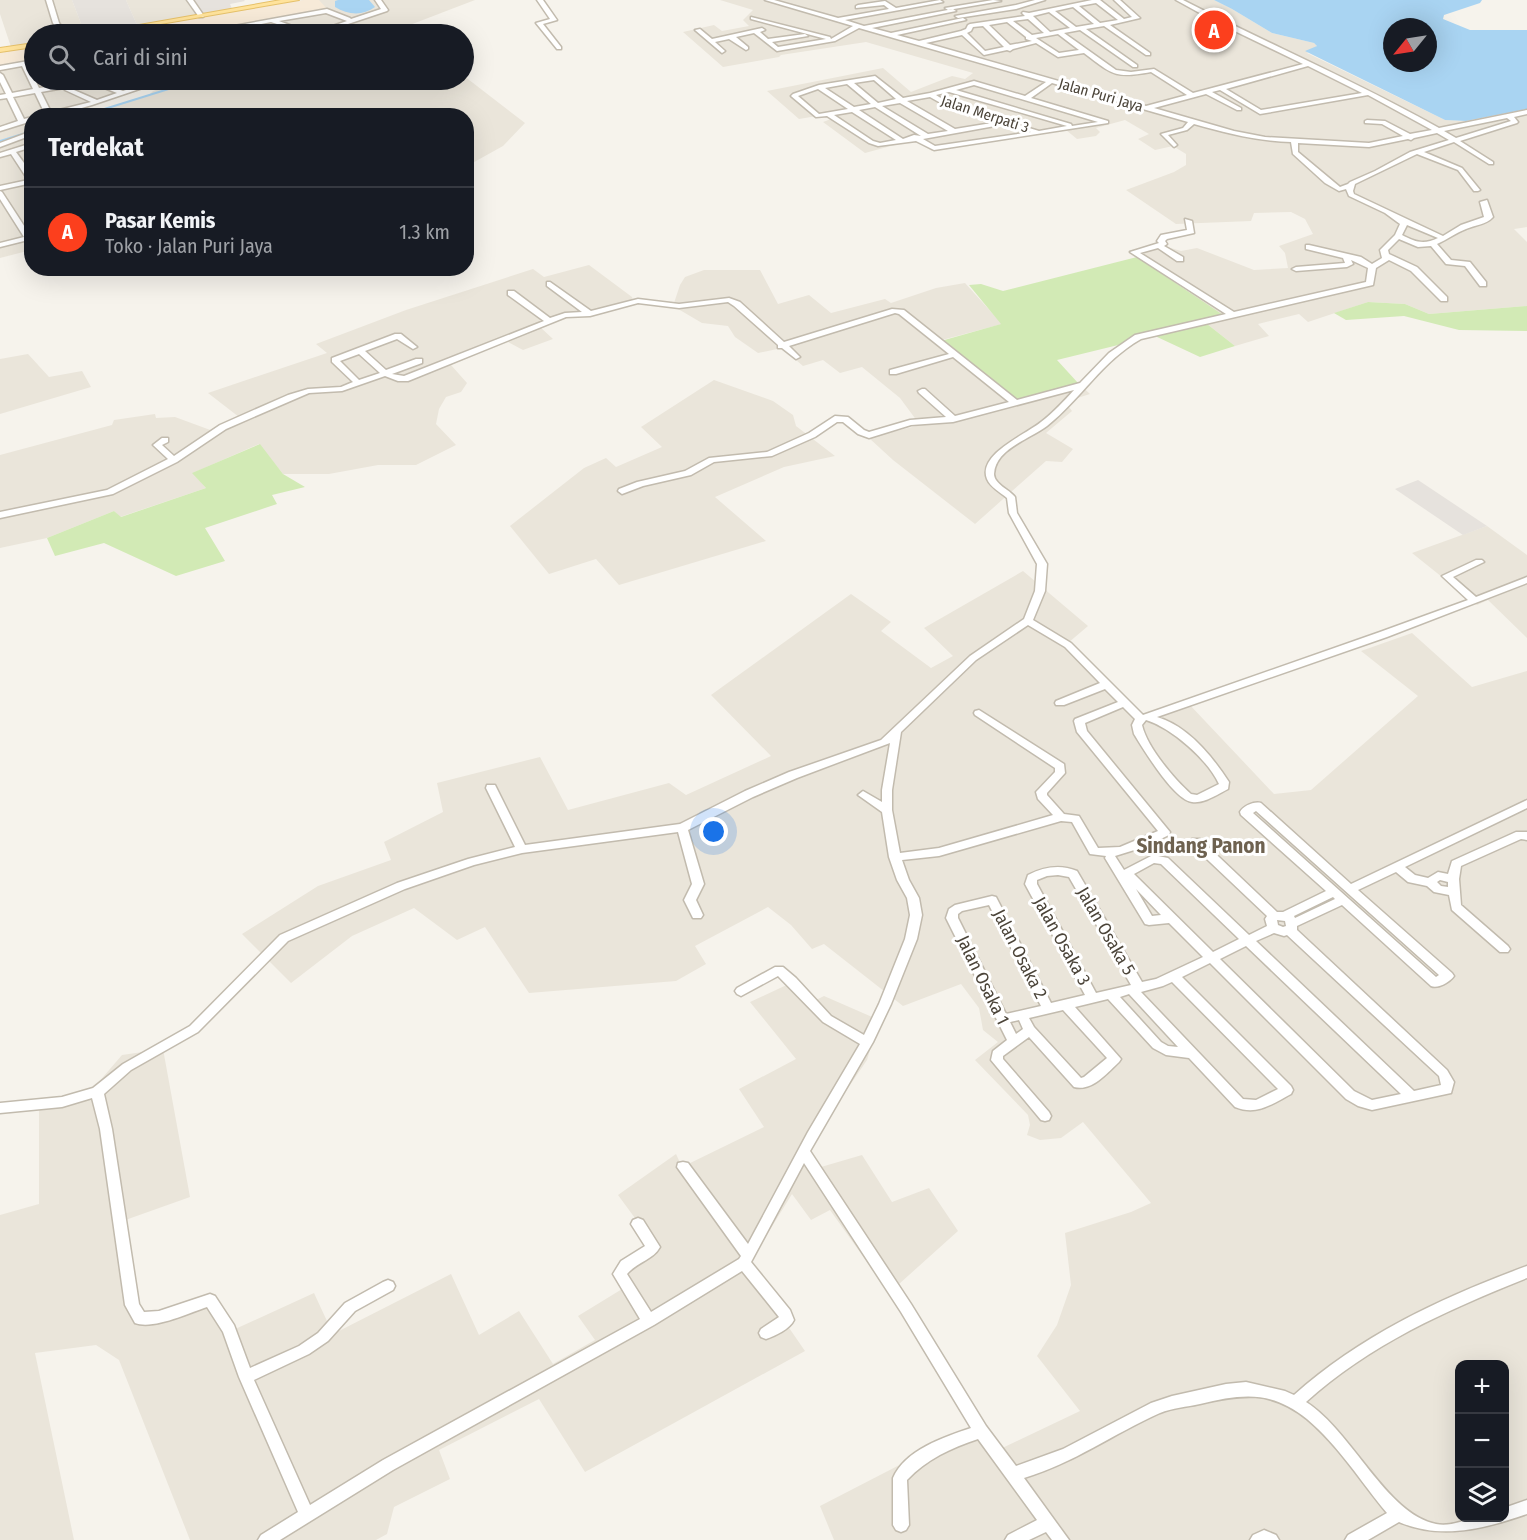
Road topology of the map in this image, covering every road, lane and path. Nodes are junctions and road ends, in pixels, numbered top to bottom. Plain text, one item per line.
1 (49, 0) edge
2 (190, 0) edge
3 (295, 0) edge
4 (378, 0) edge
5 (540, 0) edge
6 (783, 0) edge
7 (851, 0) edge
8 (1042, 0) edge
9 (1096, 0) edge
10 (1117, 0) edge
11 (770, 1) edge
12 (939, 1) edge
13 (997, 1) edge
14 (271, 2) edge
15 (1179, 4) edge
16 (1074, 5) junction
17 (858, 6) junction
18 (1016, 7) junction
19 (1009, 8) junction
20 (895, 10) junction
21 (1050, 10) junction
22 (956, 14) junction
23 (866, 15) junction
24 (201, 16) junction
25 (300, 16) junction
26 (1030, 16) junction
27 (753, 18) dead end
28 (836, 20) junction
29 (1008, 20) junction
30 (273, 21) junction
31 (1123, 21) junction
32 (57, 24) edge
33 (153, 24) edge
34 (256, 24) edge
35 (281, 24) edge
36 (321, 24) edge
37 (332, 24) edge
38 (338, 24) edge
39 (984, 24) junction
40 (1102, 25) junction
41 (779, 26) junction
42 (970, 26) junction
43 (858, 27) junction
44 (1079, 29) junction
45 (698, 30) dead end
46 (755, 31) junction
47 (964, 33) junction
48 (1060, 33) junction
49 (890, 34) junction
50 (1049, 34) junction
51 (813, 35) junction
52 (731, 37) junction
53 (767, 40) junction
54 (833, 40) junction
55 (1031, 40) junction
56 (711, 41) junction
57 (920, 43) junction
58 (24, 46) edge
59 (559, 48) dead end
60 (746, 48) dead end
61 (1010, 49) junction
62 (0, 50) edge
63 (722, 51) dead end
64 (1085, 51) junction
65 (1148, 54) dead end
66 (24, 64) edge
67 (1310, 64) junction
68 (1135, 66) dead end
69 (0, 68) edge
70 (0, 75) edge
71 (848, 82) junction
72 (1046, 84) junction
73 (819, 87) junction
74 (1221, 88) junction
75 (42, 90) edge
76 (68, 90) edge
77 (74, 90) edge
78 (114, 90) edge
79 (131, 90) edge
80 (143, 90) edge
81 (949, 90) junction
82 (37, 91) junction
83 (1208, 92) junction
84 (122, 93) junction
85 (1014, 94) junction
86 (1374, 94) junction
87 (931, 95) junction
88 (10, 96) junction
89 (1193, 96) junction
90 (0, 97) edge
91 (1029, 99) junction
92 (902, 101) junction
93 (97, 102) junction
94 (999, 104) junction
95 (876, 105) junction
96 (948, 105) junction
97 (76, 107) junction
98 (44, 108) edge
99 (72, 108) edge
100 (84, 108) edge
101 (1147, 108) junction
102 (1015, 109) junction
103 (1239, 109) dead end
104 (852, 110) junction
105 (1527, 112) edge
106 (828, 114) junction
107 (1509, 116) junction
108 (995, 118) junction
109 (22, 122) joint
110 (1007, 122) junction
111 (1367, 122) dead end
112 (24, 124) edge
113 (1188, 125) junction
114 (980, 127) junction
115 (1073, 127) junction
116 (1440, 130) junction
117 (0, 131) edge
118 (953, 131) junction
119 (1039, 132) junction
120 (925, 135) junction
121 (24, 136) edge
122 (914, 137) junction
123 (1411, 138) junction
124 (900, 140) junction
125 (1456, 140) junction
126 (1294, 141) junction
127 (0, 145) edge
128 (1174, 145) dead end
129 (24, 147) edge
130 (12, 151) junction
131 (1417, 151) junction
132 (0, 155) edge
133 (1491, 163) dead end
134 (24, 168) edge
135 (24, 182) edge
136 (1350, 186) junction
137 (0, 188) edge
138 (1476, 190) dead end
139 (0, 193) edge
140 (1484, 201) dead end
141 (1402, 220) junction
142 (1188, 221) dead end
143 (24, 229) edge
144 (1398, 236) junction
145 (24, 239) edge
146 (1446, 239) junction
147 (1433, 244) junction
148 (0, 245) edge
149 (1159, 246) junction
150 (1309, 247) dead end
151 (1347, 256) junction
152 (1386, 256) junction
153 (1180, 259) dead end
154 (1372, 267) junction
155 (1296, 269) dead end
156 (550, 284) dead end
157 (1483, 284) dead end
158 (511, 293) dead end
159 (1444, 299) dead end
160 (590, 314) junction
161 (1231, 314) junction
162 (549, 321) junction
163 (781, 346) junction
164 (412, 347) dead end
165 (360, 351) junction
166 (956, 354) junction
167 (796, 357) dead end
168 (419, 361) dead end
169 (892, 372) dead end
170 (385, 374) junction
171 (359, 384) junction
172 (1084, 384) junction
173 (922, 391) dead end
174 (1017, 403) junction
175 (953, 419) junction
176 (165, 440) dead end
177 (174, 460) junction
178 (622, 491) dead end
179 (0, 515) edge
180 (1479, 562) dead end
181 (1527, 580) edge
182 (1475, 601) junction
183 (1028, 621) junction
184 (1105, 685) junction
185 (1060, 703) dead end
186 (1124, 703) junction
187 (979, 713) dead end
188 (1143, 717) junction
189 (897, 734) junction
190 (491, 788) dead end
191 (863, 795) dead end
192 (1527, 804) edge
193 (887, 810) junction
194 (1061, 817) junction
195 (682, 828) junction
196 (1527, 836) edge
197 (1196, 842) dead end
198 (1301, 845) junction
199 (522, 849) junction
200 (1288, 851) junction
201 (895, 857) junction
202 (1111, 858) dead end
203 (1397, 866) junction
204 (1073, 874) joint
205 (1124, 875) junction
206 (1453, 879) junction
207 (1430, 882) junction
208 (1350, 889) junction
209 (1454, 892) junction
210 (1339, 896) junction
211 (992, 900) joint
212 (697, 915) dead end
213 (1171, 918) junction
214 (1283, 923) junction
215 (1246, 941) junction
216 (1503, 949) dead end
217 (1212, 958) junction
218 (1174, 976) junction
219 (1136, 989) junction
220 (741, 991) dead end
221 (1111, 995) junction
222 (1093, 999) junction
223 (1066, 1005) junction
224 (1048, 1008) junction
225 (1022, 1015) junction
226 (1003, 1019) junction
227 (1030, 1030) junction
228 (867, 1042) junction
229 (1014, 1042) junction
230 (1193, 1054) junction
231 (97, 1092) junction
232 (1411, 1096) junction
233 (0, 1108) edge
234 (1045, 1116) dead end
235 (804, 1152) junction
236 (683, 1167) dead end
237 (638, 1224) dead end
238 (747, 1260) junction
239 (1527, 1272) edge
240 (388, 1286) dead end
241 (649, 1321) junction
242 (766, 1333) dead end
243 (246, 1377) junction
244 (1296, 1402) junction
245 (981, 1431) junction
246 (1012, 1474) junction
247 (1400, 1514) junction
248 (307, 1515) junction
249 (1048, 1522) junction
250 (1486, 1522) edge
251 (902, 1526) dead end
252 (266, 1540) edge
253 (1013, 1540) edge
254 (1061, 1540) edge
255 (1258, 1540) edge
256 (1271, 1540) edge
257 (1353, 1540) edge

1 - 32 street
2 - 24 street
3 - 14 main road
4 - 38 street
5 - 59 street
6 - 11 street
7 - 17 street
8 - 18 street
9 - 16 street
9 - 31 street
10 - 31 street
11 - 28 street, Jalan Puri Jaya
12 - 20 street
12 - 22 street
13 - 19 street
13 - 22 street
14 - 24 main road
15 - 67 street
16 - 21 street
16 - 40 street
17 - 20 street
17 - 23 street
18 - 19 street
18 - 26 street
19 - 22 street
20 - 23 street
21 - 26 street
21 - 44 street
22 - 42 street
22 - 43 street
22 - 49 street
23 - 28 street
24 - 33 main road
25 - 30 street
25 - 36 street
25 - 37 street
26 - 29 street
26 - 50 street
27 - 41 street
28 - 43 street, Jalan Puri Jaya
29 - 39 street
29 - 55 street
30 - 34 street
30 - 35 street
31 - 40 street
39 - 42 street
39 - 61 street
40 - 44 street
40 - 65 street
41 - 46 street
41 - 51 street
42 - 47 street
43 - 49 street, Jalan Puri Jaya
43 - 54 street
44 - 48 street
44 - 68 street
45 - 56 street
46 - 52 street
46 - 53 street
47 - 57 street
47 - 61 street
48 - 50 street
48 - 64 street
49 - 57 street, Jalan Puri Jaya
50 - 55 street
51 - 53 street
51 - 54 street
52 - 56 street
52 - 60 street
53 - 54 street
55 - 61 street
55 - 64 street
56 - 63 street
57 - 72 street, Jalan Puri Jaya
58 - 62 main road
64 - 89 street
66 - 69 street
67 - 74 street
67 - 86 street
70 - 88 street
71 - 73 street
71 - 92 street
71 - 95 street
72 - 91 street
72 - 101 street, Jalan Puri Jaya
73 - 104 street
73 - 106 street
74 - 83 street
74 - 86 street
75 - 82 street
76 - 97 street
77 - 93 street
78 - 84 street
79 - 84 street
80 - 100 street
81 - 85 street
81 - 87 street
81 - 94 street
82 - 88 street
82 - 98 street
83 - 89 street
83 - 103 street
84 - 93 street
85 - 91 street
85 - 94 street
86 - 116 street
87 - 92 street
87 - 96 street, Jalan Merpati 3
88 - 90 street
88 - 109 street
89 - 101 street
91 - 102 street
91 - 115 street
92 - 95 street
92 - 118 street
93 - 97 street
94 - 102 street
95 - 104 street
95 - 120 street
96 - 108 street, Jalan Merpati 3
96 - 114 street
97 - 99 street
101 - 113 street, Jalan Puri Jaya
102 - 108 street
102 - 115 street
104 - 106 street
104 - 124 street
105 - 107 street, Jalan Puri Jaya
106 - 124 street
107 - 116 street, Jalan Puri Jaya
107 - 125 street
108 - 110 street, Jalan Merpati 3
109 - 117 street
110 - 114 street
110 - 119 street, Jalan Merpati 3
111 - 123 street
112 - 117 street
113 - 126 street, Jalan Puri Jaya
113 - 128 street
114 - 118 street
115 - 119 street
116 - 123 street, Jalan Puri Jaya
116 - 125 street
118 - 120 street
119 - 122 street
120 - 122 street
121 - 127 street
122 - 124 street
123 - 126 street, Jalan Puri Jaya
125 - 131 street
125 - 133 street
126 - 136 street
129 - 130 street
130 - 132 street
130 - 134 street
131 - 136 street
131 - 138 street
135 - 137 street
136 - 141 street
139 - 143 street
140 - 146 street
141 - 144 street
141 - 146 street
142 - 149 street
144 - 147 street
144 - 152 street
145 - 148 street
146 - 147 street
147 - 157 street
149 - 153 street
149 - 161 street
150 - 151 street
151 - 154 street
151 - 155 street
152 - 154 street
152 - 159 street
154 - 161 street
156 - 160 street
158 - 162 street
160 - 162 street
160 - 163 street
161 - 172 street
162 - 170 street
163 - 166 street
163 - 167 street
164 - 165 street
165 - 170 street
165 - 171 street
166 - 169 street
166 - 174 street
168 - 170 street
170 - 171 street
171 - 177 street
172 - 174 street
172 - 183 street
173 - 175 street
174 - 175 street
175 - 178 street
176 - 177 street
177 - 179 street
180 - 182 street
181 - 182 street
182 - 188 street
183 - 184 street
183 - 189 street
184 - 185 street
184 - 186 street
186 - 188 street
186 - 194 street
187 - 194 street
188 - 188 street
189 - 193 street
189 - 195 street
190 - 199 street
191 - 193 street
192 - 203 street
193 - 201 street
194 - 201 street
195 - 199 street
195 - 212 street
196 - 206 street
197 - 214 street
198 - 200 street
198 - 200 street
198 - 208 street
199 - 231 street
200 - 210 street
201 - 228 street
202 - 205 street
203 - 207 street
203 - 208 street
204 - 219 street, Jalan Osaka 5
204 - 222 street, Jalan Osaka 3
205 - 213 street
205 - 213 street
205 - 215 street
206 - 207 street
206 - 209 street
207 - 209 street
208 - 210 street
209 - 216 street
210 - 214 street
211 - 224 street, Jalan Osaka 2
211 - 226 street, Jalan Osaka 1
213 - 217 street
214 - 215 street
214 - 232 street
215 - 217 street
215 - 232 street
217 - 218 street
217 - 232 street
218 - 219 street
218 - 230 street, Jalan Osaka 5
219 - 221 street
219 - 230 street, Jalan Osaka 5
220 - 228 street
221 - 222 street
221 - 230 street
222 - 223 street
223 - 224 street
223 - 227 street
224 - 225 street
225 - 226 street
225 - 227 street
226 - 229 street, Jalan Osaka 1
227 - 229 street
228 - 235 street
229 - 234 street
231 - 233 street
231 - 243 street
235 - 238 street
235 - 245 street
236 - 238 street
237 - 241 street
238 - 241 street
238 - 242 street
239 - 244 street
240 - 243 street
241 - 248 street
243 - 248 street
244 - 246 street
244 - 247 street
245 - 246 street
245 - 251 street
246 - 249 street
247 - 250 street
247 - 257 street
248 - 252 street
249 - 253 street
249 - 254 street
255 - 256 street

